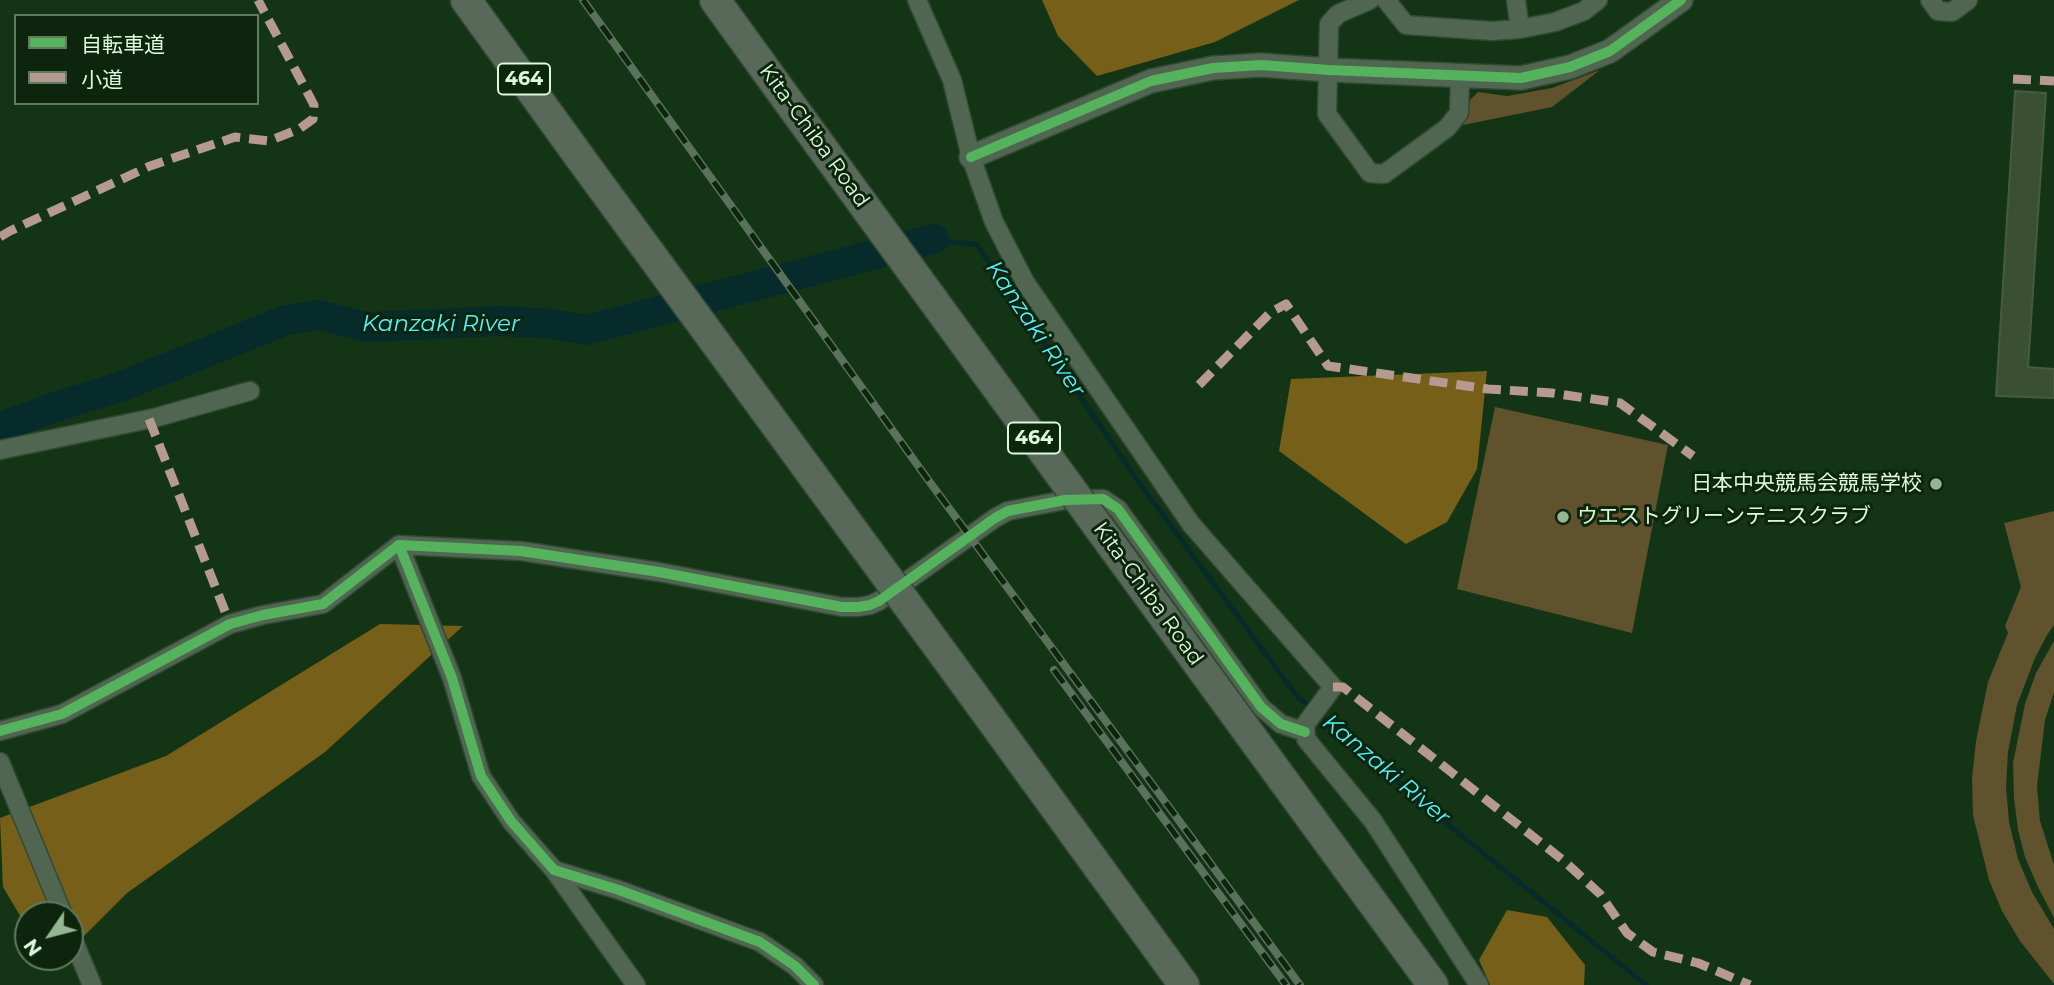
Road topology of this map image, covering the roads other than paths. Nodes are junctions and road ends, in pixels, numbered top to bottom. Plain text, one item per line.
1 (466, 0) edge
2 (715, 0) edge
3 (917, 0) edge
4 (1370, 0) edge
5 (1386, 0) edge
6 (1516, 0) edge
7 (1598, 0) edge
8 (1681, 0) edge
9 (1930, 0) edge
10 (1968, 0) edge
11 (1520, 29) junction
12 (1329, 70) junction
13 (1460, 76) junction
14 (971, 157) junction
15 (250, 391) dead end
16 (0, 450) edge
17 (399, 545) junction
18 (1307, 726) junction
19 (0, 731) edge
20 (0, 762) edge
21 (554, 870) junction
22 (57, 901) edge
23 (84, 966) edge
24 (92, 985) edge
25 (636, 985) edge
26 (814, 985) edge
27 (1184, 985) edge
28 (1433, 985) edge
29 (1479, 985) edge

1 - 27 highway, 464, bridge
2 - 28 highway, Kita-Chiba Road / 464, bridge
3 - 14 street
4 - 12 street
5 - 11 street
6 - 11 street
7 - 11 street
8 - 13 street
9 - 10 street
12 - 13 street
12 - 13 street
12 - 14 street
14 - 18 street
15 - 16 street
17 - 18 street
17 - 19 street
17 - 21 street
18 - 29 street
20 - 22 street
21 - 25 street
21 - 26 street
23 - 24 street

